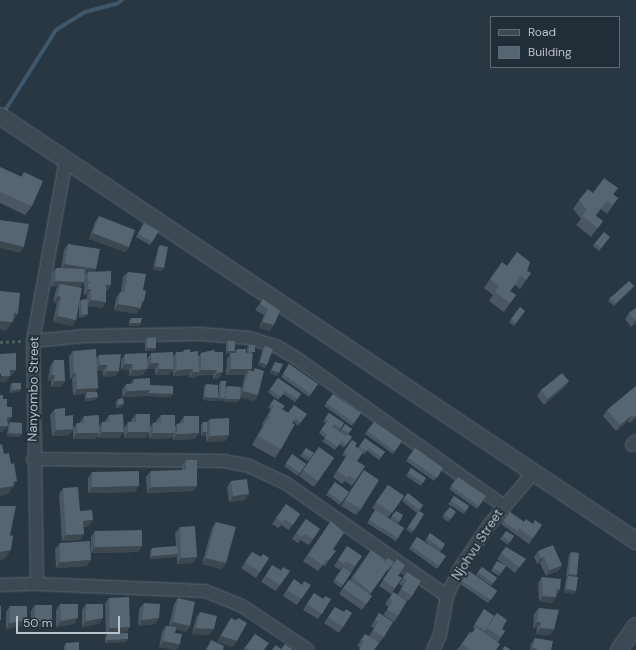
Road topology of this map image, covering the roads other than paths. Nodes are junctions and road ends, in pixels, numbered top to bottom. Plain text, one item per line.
1 (0, 116) edge
2 (66, 160) junction
3 (33, 341) junction
4 (34, 459) junction
5 (534, 472) junction
6 (504, 506) junction
7 (636, 541) edge
8 (37, 584) junction
9 (0, 585) edge
10 (447, 596) junction
11 (636, 626) edge
12 (308, 650) edge
13 (434, 650) edge
14 (619, 650) edge

1 - 2 street
2 - 3 street, Nanyombo Street
2 - 5 street
3 - 4 street, Nanyombo Street
3 - 6 street
4 - 8 street, Nanyombo Street
4 - 10 street
5 - 6 street, Njohvu Street
5 - 7 street
6 - 10 street, Njohvu Street
8 - 9 street
8 - 12 street
10 - 13 street, Njohvu Street
11 - 14 street

